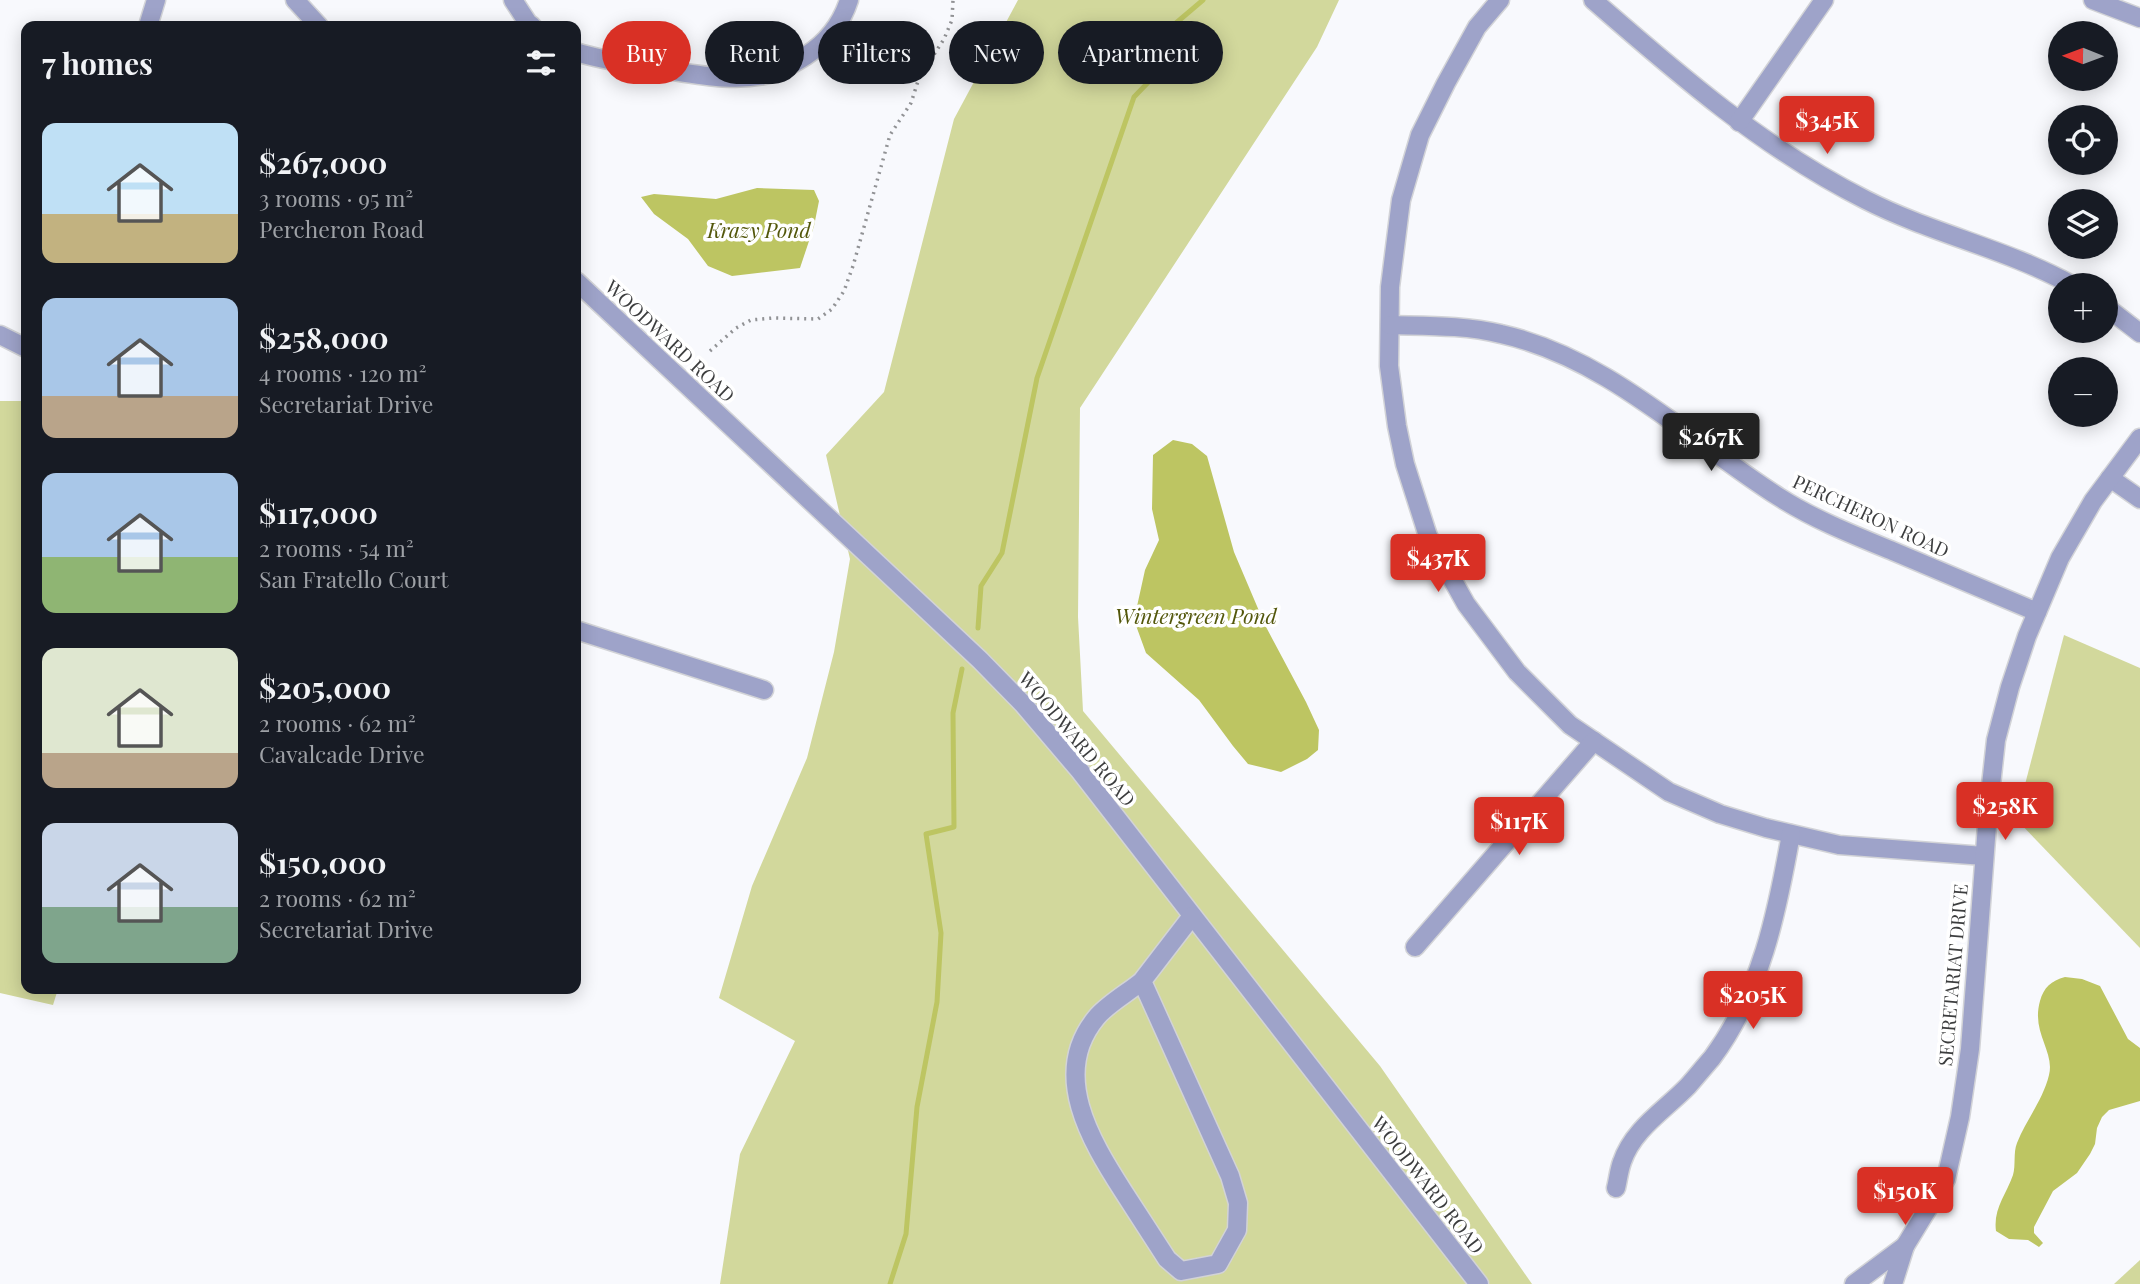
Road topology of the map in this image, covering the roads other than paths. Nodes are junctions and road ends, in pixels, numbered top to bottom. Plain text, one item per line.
1 (156, 0) edge
2 (295, 0) edge
3 (513, 0) edge
4 (849, 0) edge
5 (1500, 0) edge
6 (1593, 0) edge
7 (1824, 0) edge
8 (2093, 0) edge
9 (2140, 18) edge
10 (150, 21) edge
11 (314, 21) edge
12 (527, 21) edge
13 (581, 54) edge
14 (1739, 122) junction
15 (2051, 273) edge
16 (581, 286) edge
17 (2118, 316) edge
18 (1390, 325) junction
19 (2140, 333) edge
20 (0, 335) edge
21 (21, 346) edge
22 (2140, 438) edge
23 (2110, 478) junction
24 (2140, 499) edge
25 (2037, 612) junction
26 (581, 632) edge
27 (764, 690) dead end
28 (1594, 741) junction
29 (1791, 834) junction
30 (1984, 856) junction
31 (1192, 916) junction
32 (1415, 947) dead end
33 (1142, 981) junction
34 (1616, 1188) dead end
35 (1905, 1246) junction
36 (1479, 1284) edge
37 (1854, 1284) edge
38 (1893, 1284) edge

1 - 10 street
2 - 11 street
3 - 12 street
4 - 13 street
5 - 18 street
6 - 14 street
7 - 14 street
8 - 9 street
14 - 15 street
16 - 31 street, WOODWARD ROAD
17 - 19 street
18 - 25 street, PERCHERON ROAD
18 - 28 street
20 - 21 street
22 - 23 street, SECRETARIAT DRIVE
23 - 24 street
23 - 25 street, SECRETARIAT DRIVE
25 - 30 street, SECRETARIAT DRIVE
26 - 27 street
28 - 29 street
28 - 32 street
29 - 30 street
29 - 34 street
30 - 35 street, SECRETARIAT DRIVE
31 - 33 street
31 - 36 street, WOODWARD ROAD
33 - 33 street
35 - 37 street, SECRETARIAT DRIVE
35 - 38 street, SECRETARIAT DRIVE

